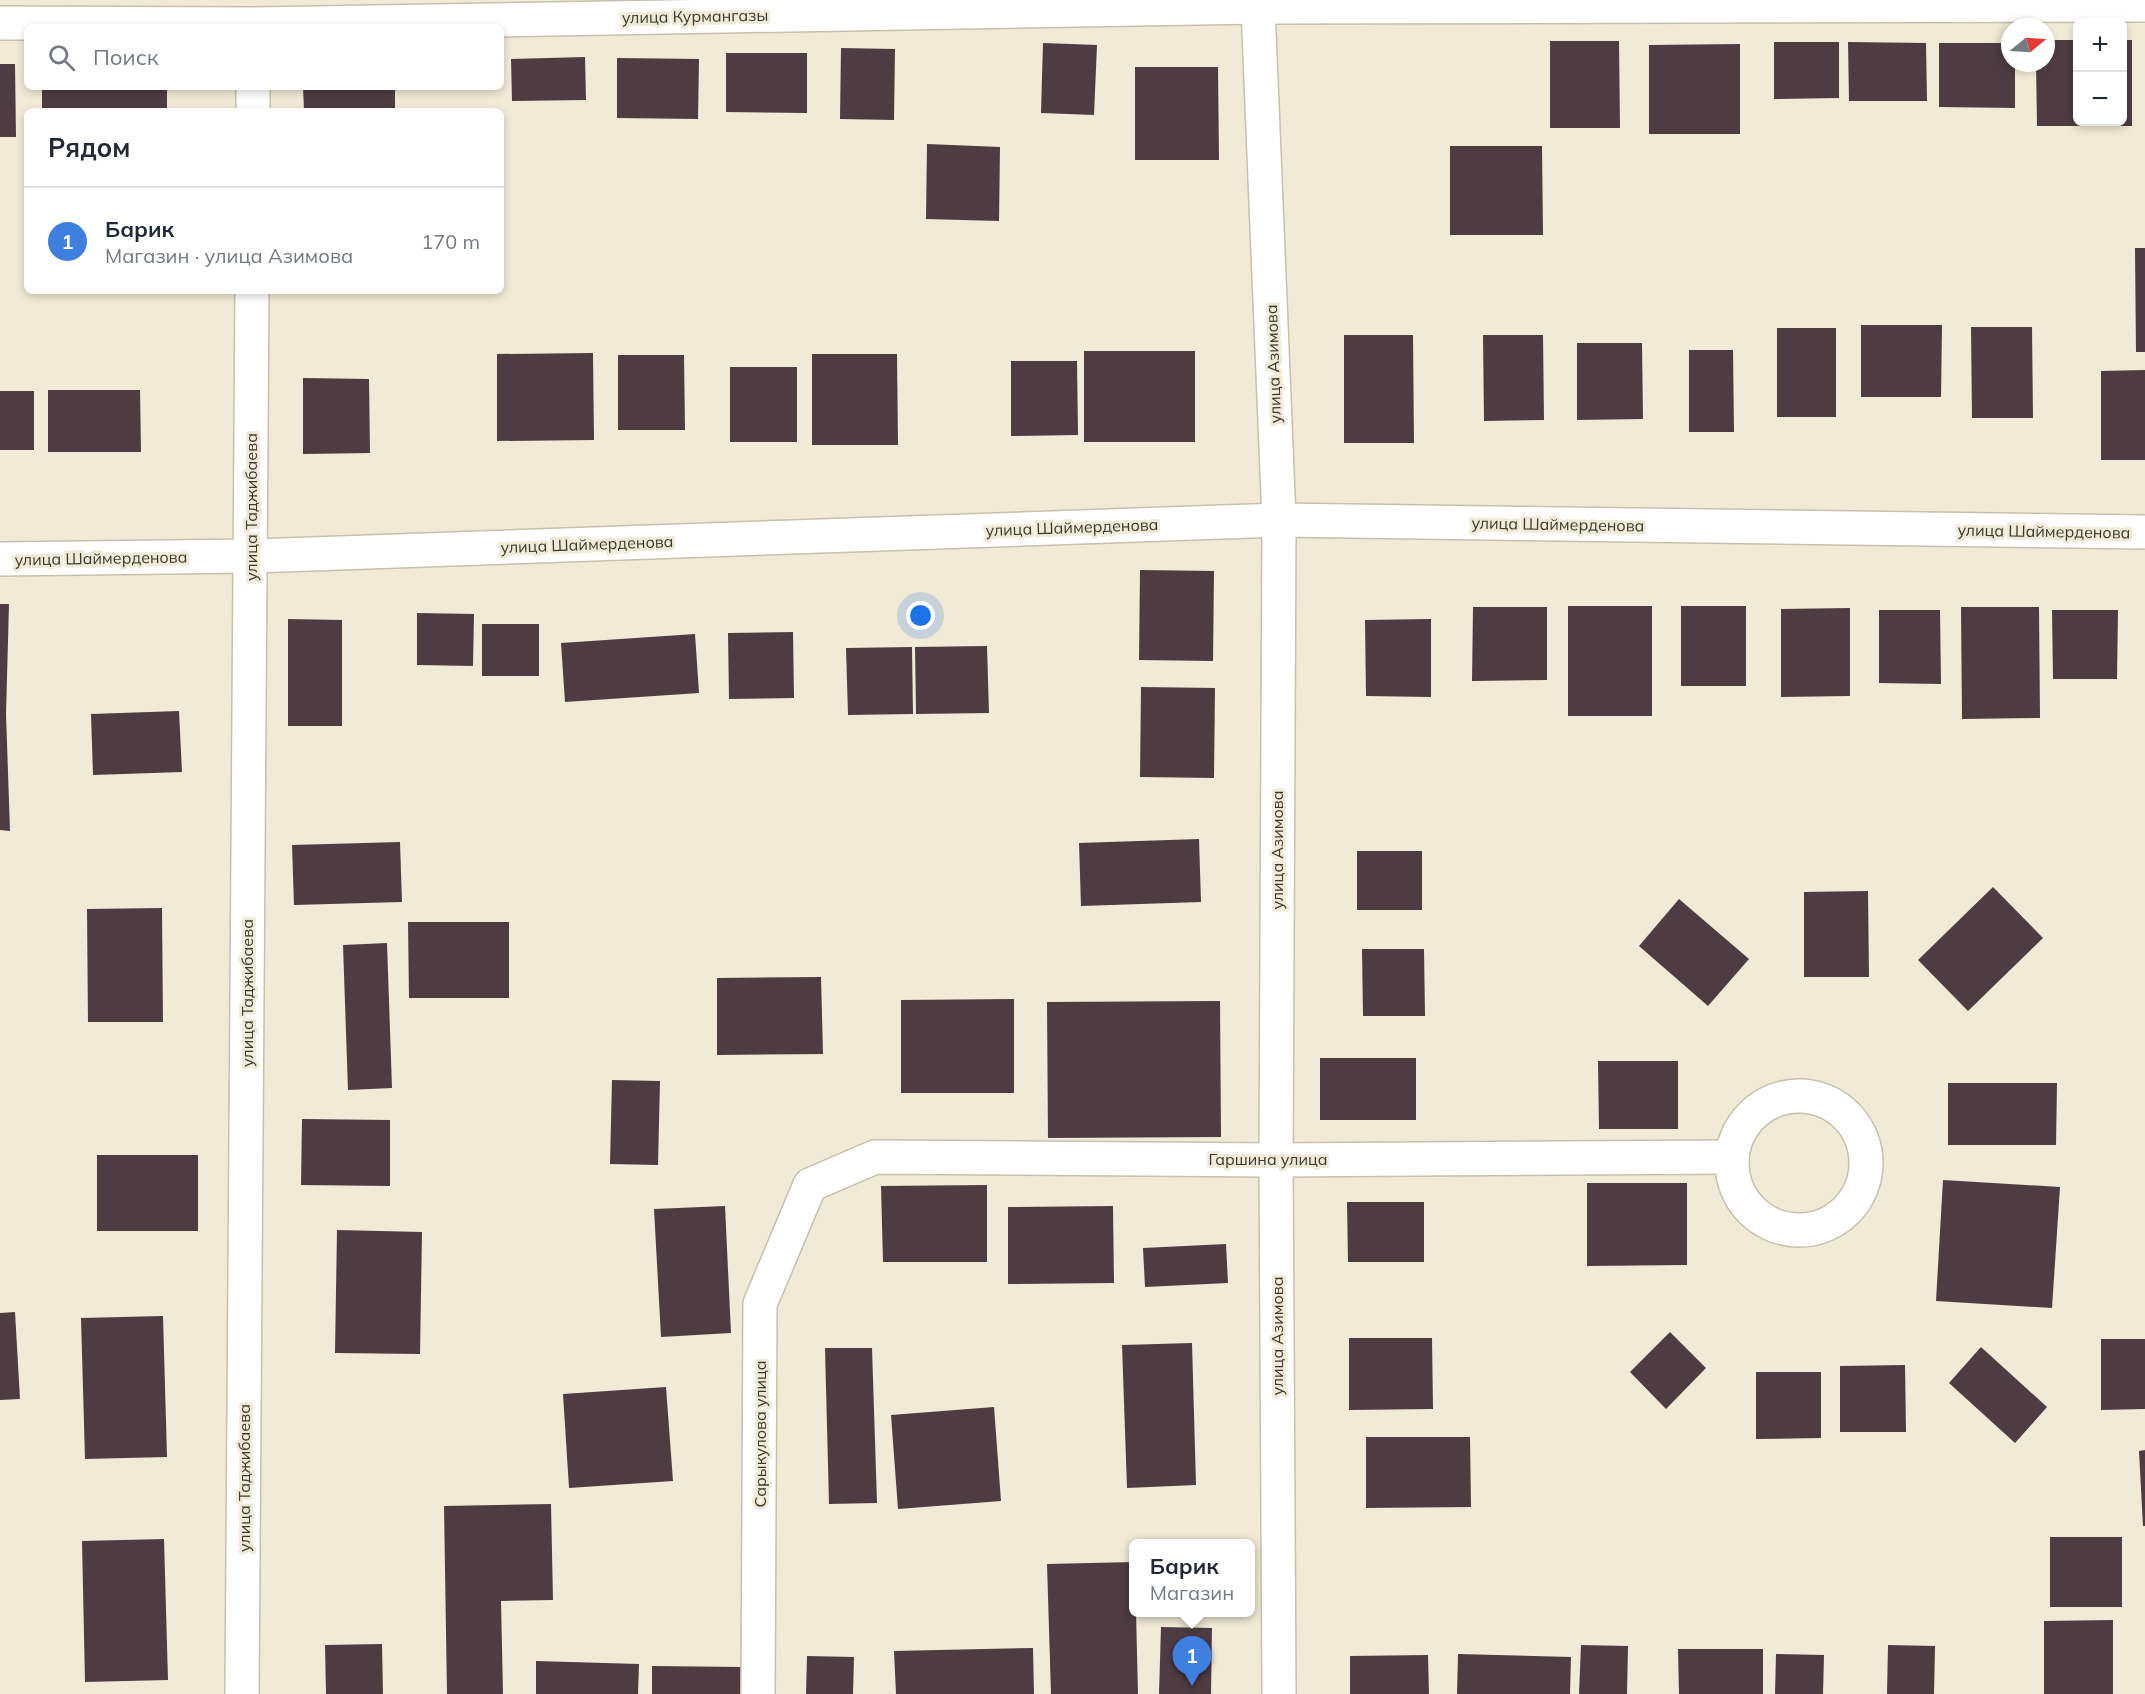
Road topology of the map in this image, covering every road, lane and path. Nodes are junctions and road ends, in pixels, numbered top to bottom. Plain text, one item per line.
1 (2145, 5) edge
2 (1258, 7) junction
3 (253, 17) edge
4 (0, 23) edge
5 (253, 90) edge
6 (253, 108) edge
7 (252, 294) edge
8 (1279, 520) junction
9 (2145, 532) edge
10 (251, 556) junction
11 (0, 559) edge
12 (1731, 1157) junction
13 (1276, 1160) junction
14 (810, 1185) joint
15 (242, 1694) edge
16 (758, 1694) edge
17 (1279, 1694) edge

1 - 2 street, улица Курмангазы
2 - 3 street, улица Курмангазы
2 - 8 street, улица Азимова
3 - 4 street, улица Курмангазы
5 - 6 street
7 - 10 street, улица Таджибаева
8 - 9 street, улица Шаймерденова
8 - 10 street, улица Шаймерденова
8 - 13 street, улица Азимова
10 - 11 street, улица Шаймерденова
10 - 15 street, улица Таджибаева
12 - 12 street
12 - 13 street, Гаршина улица
13 - 14 street, Гаршина улица
13 - 17 street, улица Азимова
14 - 16 street, Сарыкулова улица

